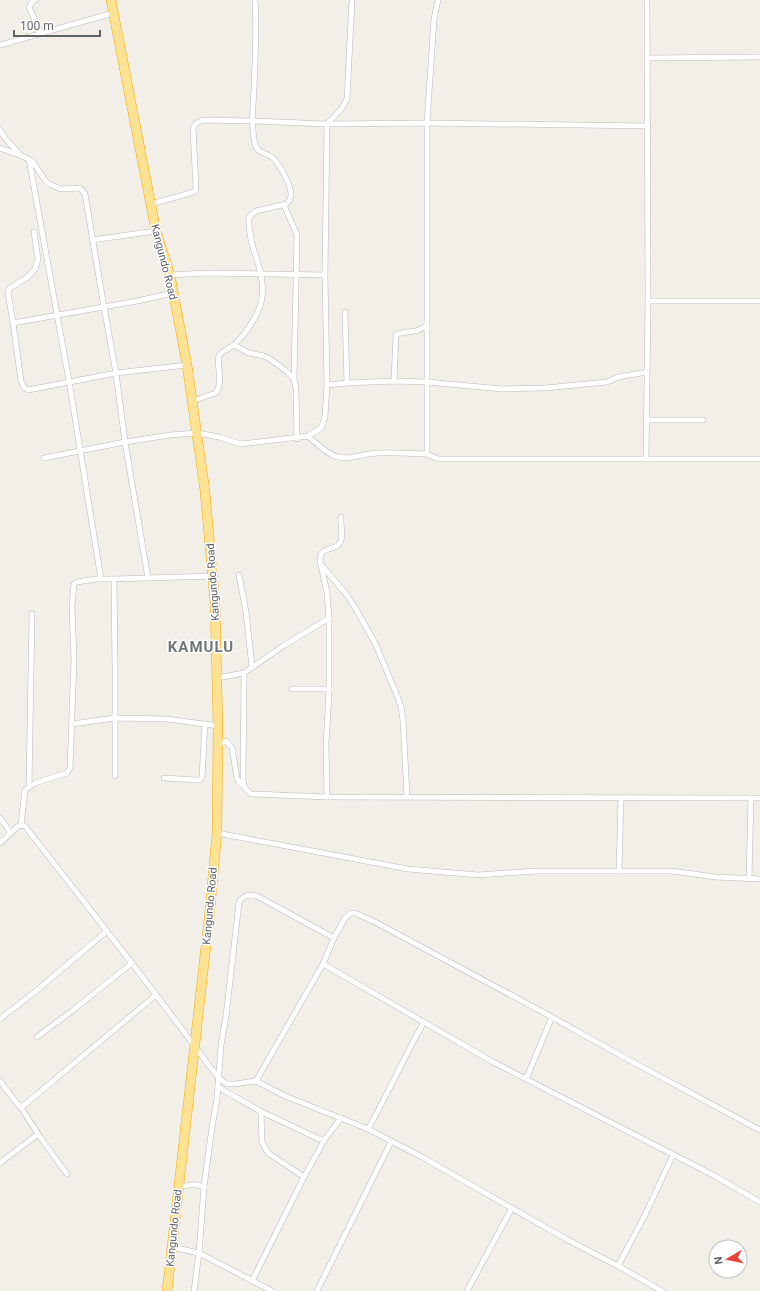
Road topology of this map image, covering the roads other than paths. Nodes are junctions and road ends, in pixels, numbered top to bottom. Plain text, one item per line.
1 (36, 0) edge
2 (111, 0) edge
3 (255, 0) edge
4 (352, 0) edge
5 (438, 0) edge
6 (647, 0) edge
7 (113, 13) junction
8 (41, 34) junction
9 (0, 45) edge
10 (760, 57) edge
11 (648, 58) junction
12 (253, 121) junction
13 (426, 123) junction
14 (327, 124) junction
15 (648, 126) junction
16 (0, 130) edge
17 (0, 148) edge
18 (20, 155) junction
19 (29, 159) junction
20 (151, 204) junction
21 (284, 205) junction
22 (156, 231) junction
23 (34, 232) dead end
24 (92, 240) junction
25 (47, 258) junction
26 (37, 263) junction
27 (262, 274) junction
28 (170, 275) junction
29 (296, 275) junction
30 (325, 275) junction
31 (173, 293) junction
32 (648, 300) junction
33 (760, 301) edge
34 (104, 307) junction
35 (345, 312) dead end
36 (57, 314) junction
37 (14, 322) junction
38 (427, 325) junction
39 (234, 345) junction
40 (187, 365) junction
41 (647, 372) junction
42 (116, 373) junction
43 (294, 379) junction
44 (69, 381) junction
45 (394, 381) junction
46 (427, 382) junction
47 (347, 383) junction
48 (327, 385) junction
49 (192, 402) junction
50 (647, 420) junction
51 (703, 420) dead end
52 (197, 433) junction
53 (308, 436) junction
54 (298, 438) junction
55 (125, 442) junction
56 (80, 450) junction
57 (427, 454) junction
58 (44, 458) dead end
59 (646, 458) junction
60 (760, 459) edge
61 (341, 517) dead end
62 (322, 566) junction
63 (239, 575) dead end
64 (214, 576) junction
65 (148, 578) junction
66 (101, 579) junction
67 (114, 579) junction
68 (32, 614) dead end
69 (329, 618) junction
70 (252, 667) junction
71 (244, 673) junction
72 (217, 678) junction
73 (292, 689) dead end
74 (329, 689) junction
75 (115, 718) junction
76 (72, 724) junction
77 (205, 724) junction
78 (218, 726) junction
79 (218, 744) junction
80 (115, 776) dead end
81 (164, 778) dead end
82 (29, 786) junction
83 (245, 788) junction
84 (327, 796) junction
85 (407, 796) junction
86 (621, 798) junction
87 (751, 798) junction
88 (760, 798) edge
89 (0, 818) edge
90 (21, 825) junction
91 (11, 833) junction
92 (217, 833) junction
93 (0, 843) edge
94 (619, 871) junction
95 (749, 879) junction
96 (760, 879) edge
97 (107, 932) junction
98 (334, 938) junction
99 (132, 963) junction
100 (323, 964) junction
101 (156, 995) junction
102 (552, 1017) junction
103 (0, 1019) edge
104 (424, 1022) junction
105 (37, 1037) dead end
106 (195, 1046) junction
107 (219, 1078) junction
108 (526, 1079) junction
109 (0, 1081) edge
110 (256, 1081) junction
111 (218, 1087) junction
112 (20, 1106) junction
113 (261, 1112) junction
114 (341, 1118) junction
115 (368, 1129) junction
116 (760, 1130) edge
117 (38, 1134) junction
118 (324, 1139) junction
119 (391, 1142) junction
120 (673, 1155) junction
121 (0, 1163) edge
122 (67, 1174) dead end
123 (304, 1177) junction
124 (204, 1187) junction
125 (178, 1188) junction
126 (760, 1202) edge
127 (512, 1208) junction
128 (172, 1247) junction
129 (199, 1253) junction
130 (618, 1266) junction
131 (252, 1281) junction
132 (167, 1291) edge
133 (194, 1291) edge
134 (272, 1291) edge
135 (317, 1291) edge
136 (467, 1291) edge
137 (662, 1291) edge

1 - 8 street
2 - 7 highway, Kangundo Road
3 - 12 street
4 - 14 street
5 - 13 street
6 - 11 street
7 - 8 street
7 - 20 highway, Kangundo Road
8 - 9 street
10 - 11 street
11 - 15 street
12 - 14 street
12 - 20 street
12 - 21 street
13 - 14 street
13 - 15 street
13 - 38 street
14 - 30 street
15 - 32 street
16 - 18 street
17 - 18 street
18 - 19 street
19 - 24 street
19 - 25 street
20 - 22 highway, Kangundo Road
21 - 27 street
21 - 29 street
22 - 24 street
22 - 28 highway, Kangundo Road
23 - 26 street
24 - 34 street
25 - 26 street
25 - 36 street
26 - 37 street
27 - 28 street
27 - 29 street
27 - 39 street
28 - 31 highway, Kangundo Road
29 - 30 street
29 - 43 street
30 - 48 street
31 - 34 street
31 - 40 highway, Kangundo Road
32 - 33 street
32 - 41 street
34 - 36 street
34 - 42 street
35 - 47 street
36 - 37 street
36 - 44 street
37 - 44 street
38 - 45 street
38 - 46 street
39 - 43 street
39 - 49 street
40 - 42 street
40 - 49 highway, Kangundo Road
41 - 46 street
41 - 50 street
42 - 44 street
42 - 55 street
43 - 54 street
44 - 56 street
45 - 46 street
45 - 47 street
46 - 57 street
47 - 48 street
48 - 53 street
49 - 52 highway, Kangundo Road
50 - 51 street
50 - 59 street
52 - 54 street
52 - 55 street
52 - 64 highway, Kangundo Road
53 - 54 street
53 - 57 street
55 - 56 street
55 - 65 street
56 - 58 street
56 - 66 street
57 - 59 street
59 - 60 street
61 - 62 street
62 - 69 street
62 - 85 street
63 - 70 street
64 - 65 street
64 - 72 highway, Kangundo Road
65 - 67 street
66 - 67 street
66 - 76 street
67 - 75 street
68 - 82 street
69 - 70 street
69 - 74 street
70 - 71 street
71 - 72 street
71 - 83 street
72 - 78 highway, Kangundo Road
73 - 74 street
74 - 84 street
75 - 76 street
75 - 77 street
75 - 80 street
76 - 82 street
77 - 78 street
77 - 81 street
78 - 79 highway, Kangundo Road
79 - 83 street
79 - 92 highway, Kangundo Road
82 - 90 street
83 - 84 street
84 - 85 street
85 - 86 street
86 - 87 street
86 - 94 street
87 - 88 street
87 - 95 street
89 - 91 street
90 - 91 street
90 - 97 street
91 - 93 street
92 - 94 street
92 - 106 highway, Kangundo Road
94 - 95 street
95 - 96 street
97 - 99 street
97 - 103 street
98 - 100 street
98 - 102 street
98 - 107 street
99 - 101 street
99 - 105 street
100 - 104 street
100 - 110 street
101 - 106 street
101 - 112 street
102 - 108 street
102 - 116 street
104 - 108 street
104 - 115 street
106 - 107 street
106 - 125 highway, Kangundo Road
107 - 110 street
107 - 111 street
108 - 120 street
109 - 112 street
110 - 114 street
111 - 113 street
111 - 124 street
112 - 117 street
113 - 118 street
113 - 123 street
114 - 115 street
114 - 118 street
115 - 119 street
117 - 121 street
117 - 122 street
118 - 123 street
119 - 127 street
119 - 135 street
120 - 126 street
120 - 130 street
123 - 131 street
124 - 125 street
124 - 129 street
125 - 128 highway, Kangundo Road
127 - 130 street
127 - 136 street
128 - 129 street
128 - 132 highway, Kangundo Road
129 - 131 street
129 - 133 street
130 - 137 street
131 - 134 street

